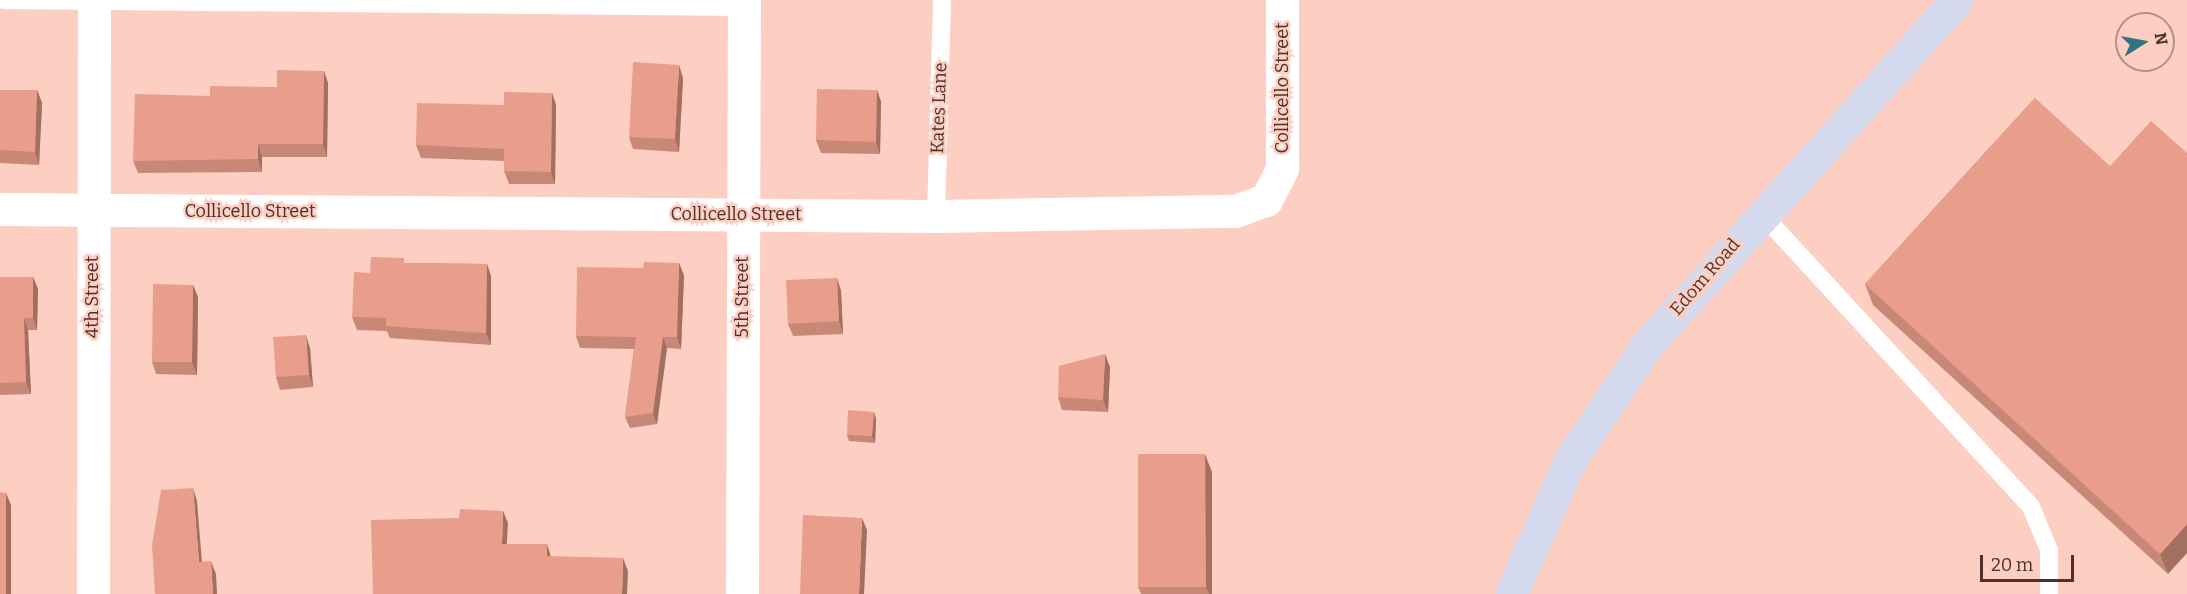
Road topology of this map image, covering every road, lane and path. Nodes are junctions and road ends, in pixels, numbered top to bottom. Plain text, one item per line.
1 (4, 0) edge
2 (942, 0) edge
3 (1282, 0) edge
4 (1957, 0) edge
5 (94, 1) edge
6 (744, 3) edge
7 (0, 209) edge
8 (92, 210) junction
9 (1761, 213) junction
10 (742, 214) junction
11 (936, 216) junction
12 (93, 594) edge
13 (742, 594) edge
14 (1511, 594) edge
15 (2049, 594) edge

1 - 5 lane
2 - 11 lane, Kates Lane
3 - 11 street, Collicello Street
4 - 9 street, Edom Road
5 - 6 lane
5 - 8 street, 4th Street
6 - 10 street, 5th Street
7 - 8 street, Collicello Street
8 - 10 street, Collicello Street
8 - 12 street, 4th Street
9 - 14 street, Edom Road
9 - 15 lane
10 - 11 street, Collicello Street
10 - 13 street, 5th Street

